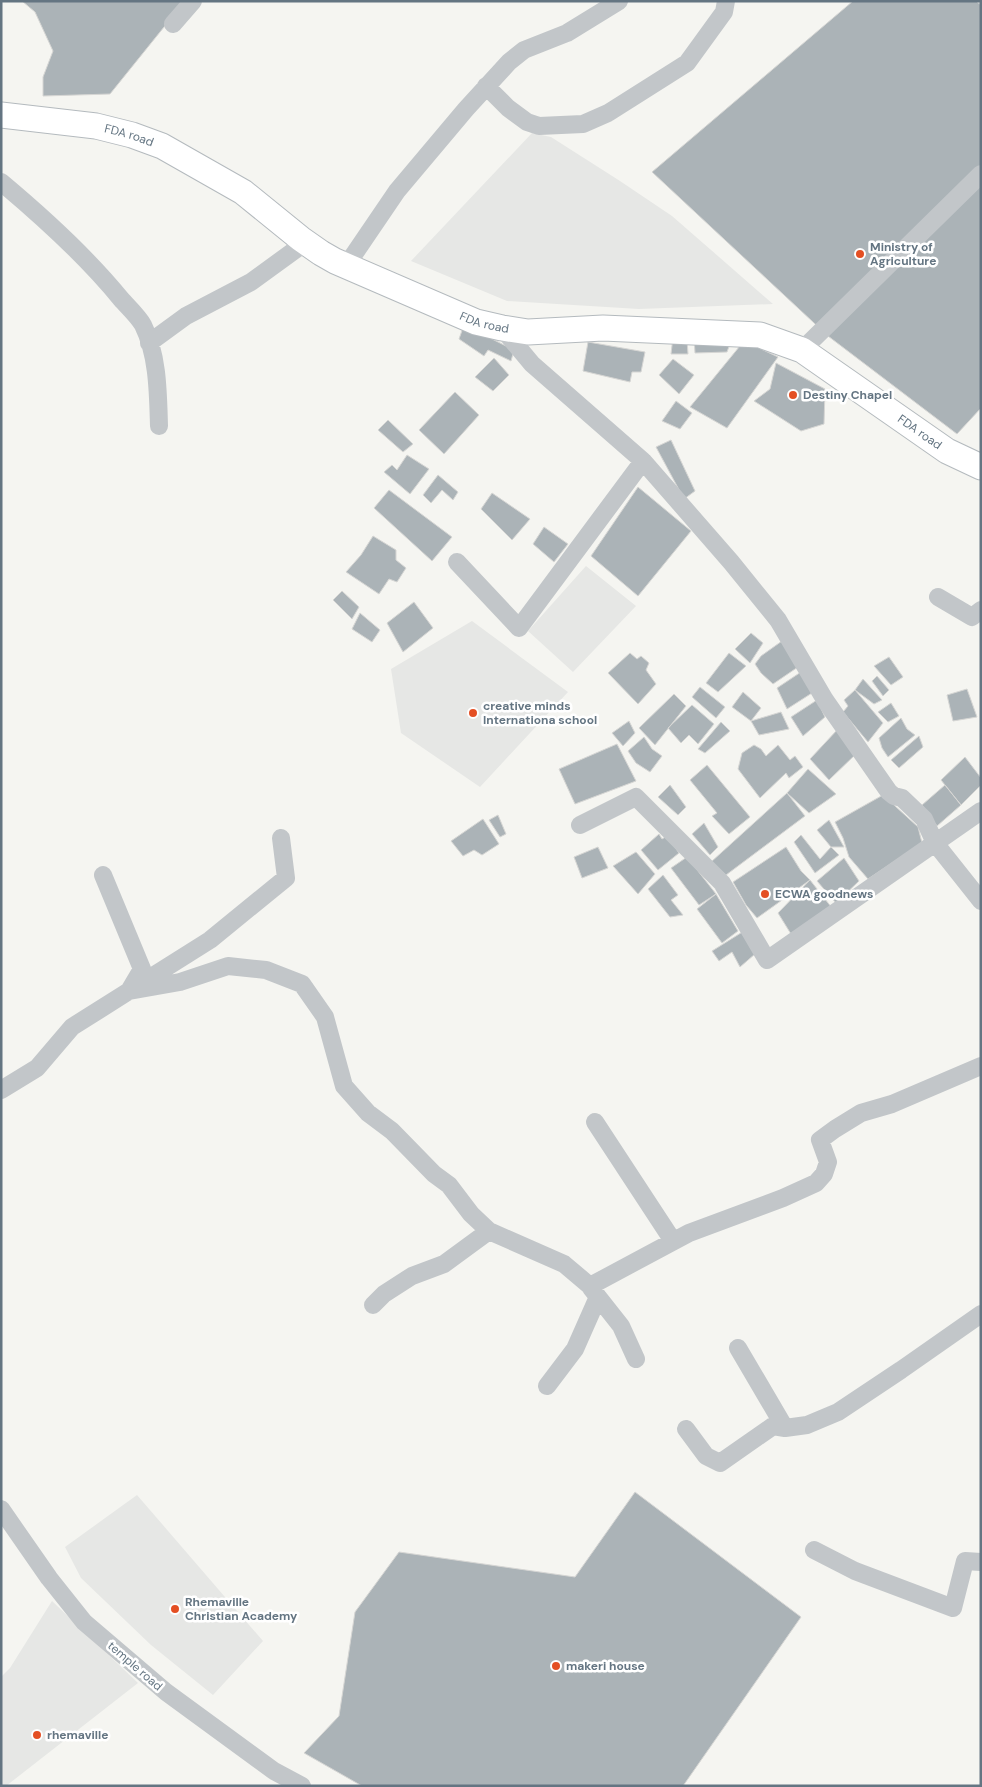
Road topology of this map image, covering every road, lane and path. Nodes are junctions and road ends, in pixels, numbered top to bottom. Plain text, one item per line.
1 (193, 1) edge
2 (619, 1) edge
3 (726, 1) edge
4 (173, 24) dead end
5 (486, 86) junction
6 (1, 115) edge
7 (981, 174) edge
8 (1, 182) edge
9 (306, 242) junction
10 (346, 266) junction
11 (502, 328) junction
12 (149, 343) junction
13 (802, 350) junction
14 (159, 426) dead end
15 (643, 461) junction
16 (981, 467) edge
17 (457, 562) dead end
18 (938, 597) dead end
19 (981, 610) edge
20 (981, 811) edge
21 (580, 825) dead end
22 (281, 838) dead end
23 (934, 843) junction
24 (103, 875) dead end
25 (981, 901) edge
26 (128, 991) junction
27 (981, 1066) edge
28 (1, 1090) edge
29 (594, 1122) dead end
30 (489, 1231) junction
31 (673, 1241) junction
32 (594, 1291) junction
33 (373, 1305) dead end
34 (981, 1314) edge
35 (738, 1348) dead end
36 (636, 1359) dead end
37 (547, 1386) dead end
38 (785, 1428) junction
39 (686, 1429) dead end
40 (1, 1509) edge
41 (814, 1550) dead end
42 (981, 1562) edge
43 (302, 1786) edge

1 - 4 street
2 - 5 street
3 - 5 street
5 - 10 street
6 - 9 street, FDA road
7 - 13 street
8 - 12 street
9 - 10 street, FDA road
9 - 12 street
10 - 11 street, FDA road
11 - 13 street, FDA road
11 - 15 street
12 - 14 street
13 - 16 street, FDA road
15 - 17 street
15 - 23 street
18 - 19 street
20 - 23 street
21 - 23 street
22 - 26 street
23 - 25 street
24 - 26 street
26 - 28 street
26 - 30 street
27 - 31 street
29 - 31 street
30 - 32 street
30 - 33 street
31 - 32 street
32 - 36 street
32 - 37 street
34 - 38 street
35 - 38 street
38 - 39 street
40 - 43 street, temple road
41 - 42 street

